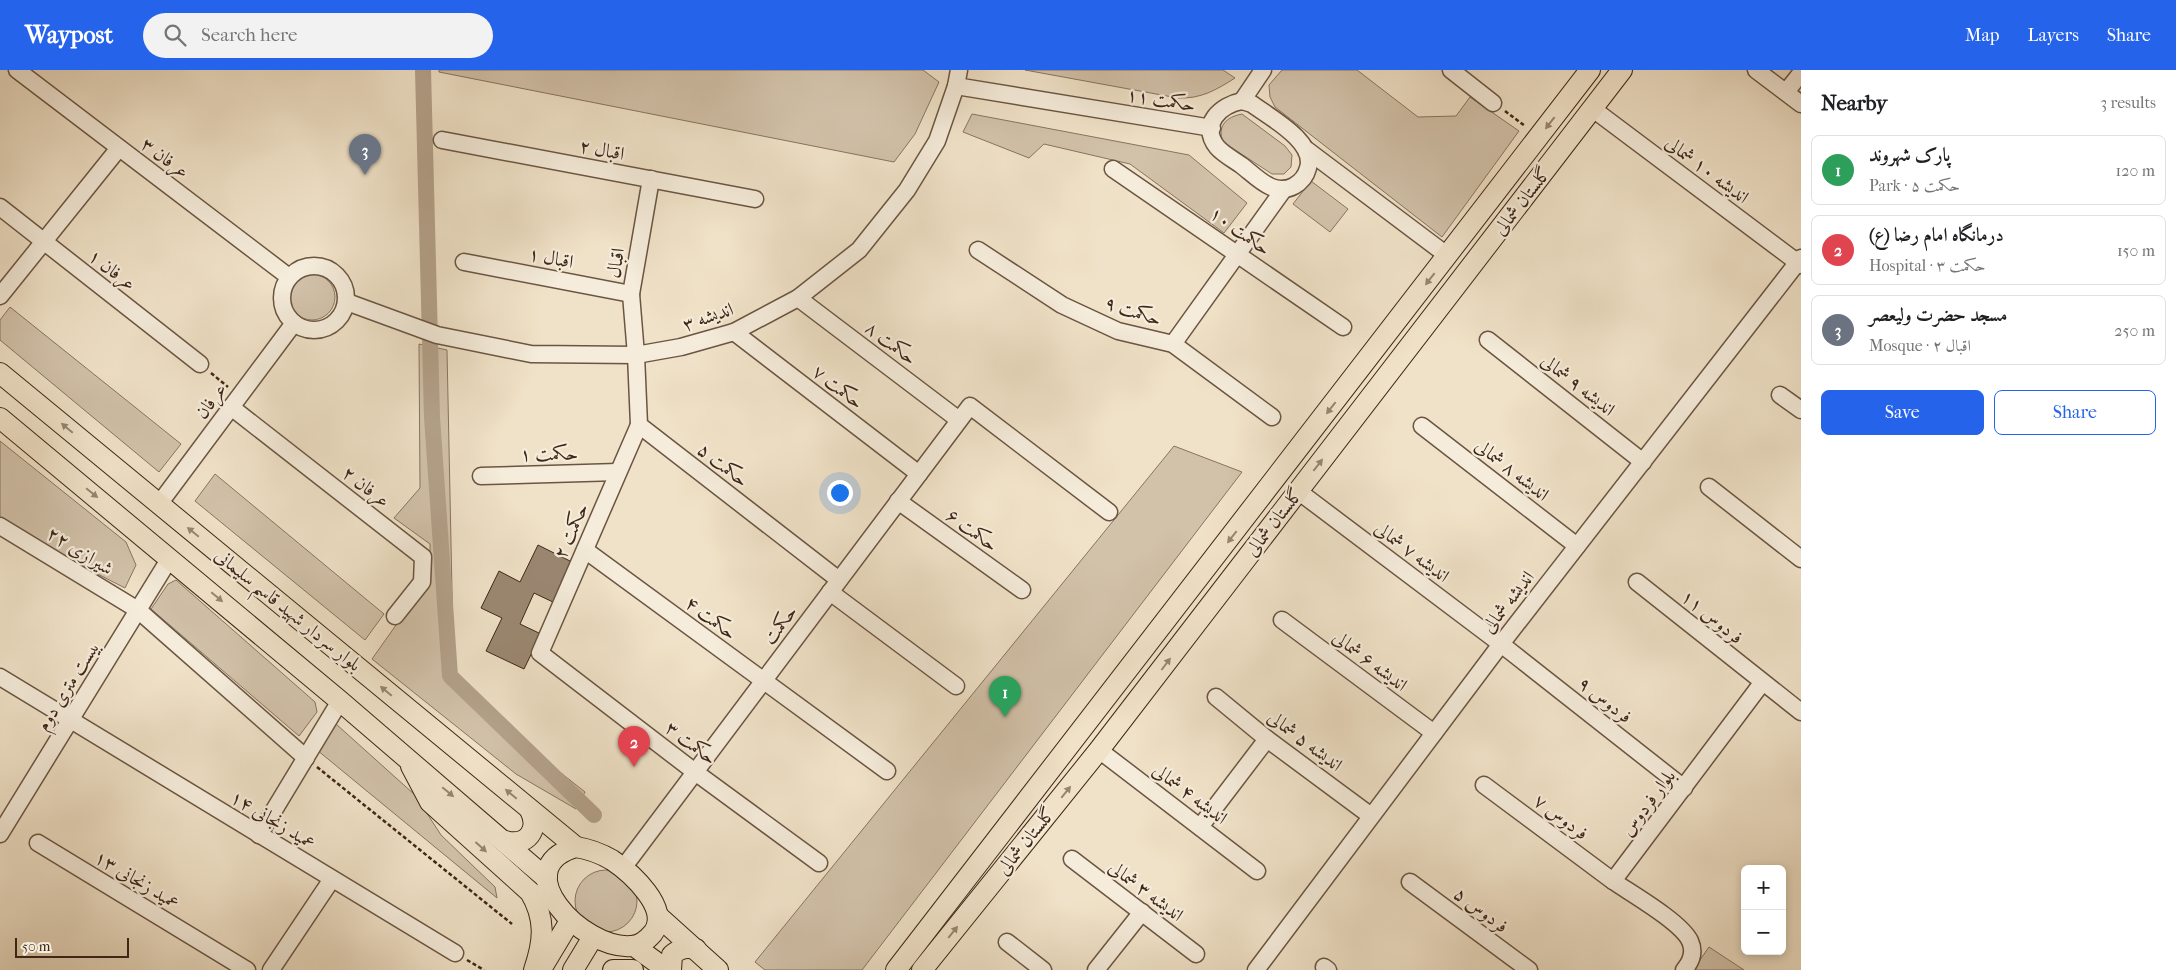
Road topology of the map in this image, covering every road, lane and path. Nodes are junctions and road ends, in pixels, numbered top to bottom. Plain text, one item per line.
1 (17, 70) edge
2 (959, 70) edge
3 (1263, 70) edge
4 (1451, 70) edge
5 (1590, 70) edge
6 (1622, 70) edge
7 (1756, 70) edge
8 (1801, 73) edge
9 (956, 86) junction
10 (1786, 92) junction
11 (1572, 94) junction
12 (1242, 101) junction
13 (1493, 103) joint
14 (1801, 104) edge
15 (1593, 109) junction
16 (1212, 128) junction
17 (1540, 136) junction
18 (442, 140) dead end
19 (119, 148) junction
20 (1307, 150) junction
21 (1113, 169) dead end
22 (651, 179) junction
23 (1284, 189) junction
24 (755, 199) dead end
25 (0, 208) edge
26 (44, 242) junction
27 (978, 250) dead end
28 (1238, 254) junction
29 (1448, 256) junction
30 (464, 262) dead end
31 (1800, 262) edge
32 (289, 277) junction
33 (631, 294) junction
34 (0, 296) edge
35 (798, 298) junction
36 (346, 302) junction
37 (294, 323) junction
38 (1343, 327) dead end
39 (734, 332) junction
40 (1488, 340) dead end
41 (1173, 344) junction
42 (636, 354) junction
43 (200, 364) joint
44 (0, 372) edge
45 (1780, 395) dead end
46 (236, 401) junction
47 (1801, 410) edge
48 (1272, 417) dead end
49 (0, 418) edge
50 (959, 420) junction
51 (639, 425) junction
52 (1422, 426) dead end
53 (1643, 462) junction
54 (618, 472) junction
55 (918, 474) junction
56 (481, 476) dead end
57 (1279, 476) junction
58 (1709, 487) dead end
59 (1298, 491) junction
60 (898, 501) junction
61 (159, 504) junction
62 (1109, 512) dead end
63 (0, 526) edge
64 (1577, 546) junction
65 (584, 550) junction
66 (170, 558) junction
67 (1801, 559) edge
68 (1637, 582) dead end
69 (835, 586) junction
70 (1022, 590) dead end
71 (138, 610) junction
72 (395, 616) dead end
73 (1282, 620) dead end
74 (1501, 644) junction
75 (540, 652) joint
76 (0, 677) edge
77 (763, 682) junction
78 (1762, 683) junction
79 (956, 686) dead end
80 (1216, 697) dead end
81 (340, 701) junction
82 (1801, 712) edge
83 (70, 721) junction
84 (1434, 733) junction
85 (1267, 739) junction
86 (1099, 750) junction
87 (407, 757) junction
88 (306, 758) junction
89 (887, 771) dead end
90 (695, 772) junction
91 (1484, 785) dead end
92 (1684, 788) junction
93 (530, 810) junction
94 (1371, 816) junction
95 (1200, 827) junction
96 (0, 834) edge
97 (259, 835) junction
98 (505, 840) junction
99 (38, 843) dead end
100 (576, 846) junction
101 (1072, 859) dead end
102 (819, 863) dead end
103 (623, 868) junction
104 (1257, 871) dead end
105 (546, 878) junction
106 (332, 879) junction
107 (1613, 880) junction
108 (1410, 882) dead end
109 (1142, 912) junction
110 (658, 916) junction
111 (570, 921) junction
112 (512, 924) dead end
113 (593, 937) junction
114 (1007, 942) dead end
115 (634, 946) junction
116 (553, 949) junction
117 (696, 949) junction
118 (455, 953) joint
119 (1196, 954) dead end
120 (224, 964) edge
121 (574, 968) edge
122 (247, 970) edge
123 (271, 970) edge
124 (484, 970) edge
125 (534, 970) edge
126 (540, 970) edge
127 (613, 970) edge
128 (633, 970) edge
129 (667, 970) edge
130 (671, 970) edge
131 (718, 970) edge
132 (896, 970) edge
133 (922, 970) edge
134 (1043, 970) edge
135 (1096, 970) edge
136 (1256, 970) edge
137 (1529, 970) edge
138 (1684, 970) edge

1 - 19 street, عرفان ۳
2 - 9 street, اندیشه ۳
3 - 12 street
4 - 13 street
5 - 11 main road, گلستان شمالی
6 - 15 main road, گلستان شمالی
7 - 10 street
8 - 10 street
9 - 16 street, حکمت ۱۱
9 - 35 street, اندیشه ۳
10 - 14 street
11 - 15 main road
11 -> 17 main road, گلستان شمالی
12 - 16 street, حکمت ۱۱
12 - 20 street
13 - 17 path
15 - 31 street, اندیشه ۱۰ شمالی
59 -> 15 main road, گلستان شمالی
16 - 23 street, حکمت ۱۱
17 - 29 main road, گلستان شمالی
18 - 22 street, اقبال ۲
19 - 26 street
19 - 32 street, عرفان ۳
20 - 23 street
20 - 29 street
21 - 28 street, حکمت ۱۰
22 - 24 street, اقبال ۲
22 - 33 street, اقبال
23 - 28 street
25 - 26 street, عرفان ۱
26 - 34 street
26 - 43 street, عرفان ۱
27 - 41 street, حکمت ۹
28 - 38 street, حکمت ۱۰
28 - 41 street
29 -> 57 main road, گلستان شمالی
30 - 33 street, اقبال ۱
31 - 53 street, اندیشه شمالی
32 - 36 street
32 - 37 street
33 - 42 street, اقبال
35 - 39 street, اندیشه ۳
35 - 50 street, حکمت ۸
36 - 37 street
36 - 42 street, اندیشه ۳
37 - 46 street, عرفان
39 - 42 street, اندیشه ۳
39 - 55 street, حکمت ۷
40 - 53 street, اندیشه ۹ شمالی
41 - 48 street, حکمت ۹
42 - 51 street
43 - 46 path
61 -> 44 main road, بلوار سردار شهید قاسم سلیمانی
45 - 47 street
46 - 61 street, عرفان
46 - 72 street, عرفان ۲
49 -> 66 main road, بلوار سردار شهید قاسم سلیمانی
50 - 55 street, حکمت
50 - 62 street, حکمت
51 - 54 street, حکمت ۲
51 - 69 street, حکمت ۵
52 - 64 street, اندیشه ۸ شمالی
53 - 64 street, اندیشه شمالی
54 - 56 street, حکمت ۱
54 - 65 street, حکمت ۲
55 - 60 street, حکمت
57 - 59 main road
57 -> 132 main road, گلستان شمالی
58 - 67 street
59 - 74 street, اندیشه ۷ شمالی
86 -> 59 main road, گلستان شمالی
60 - 69 street, حکمت
60 - 70 street, حکمت ۶
93 -> 61 main road, بلوار سردار شهید قاسم سلیمانی
63 - 71 street, شیرازی ۲۲
64 - 74 street, اندیشه شمالی
65 - 75 street, حکمت ۲
65 - 77 street, حکمت ۴
66 - 71 street, بیست متری دوم
66 -> 81 main road, بلوار سردار شهید قاسم سلیمانی
68 - 78 street, فردوس ۱۱
69 - 77 street, حکمت
69 - 79 street, حکمت ۵
71 - 83 street, بیست متری دوم
71 - 88 street, شیرازی ۲۲
73 - 84 street, اندیشه ۶ شمالی
74 - 84 street, اندیشه شمالی
74 - 92 street, فردوس ۹
75 - 90 street, حکمت ۳
76 - 83 street, عمید زنجانی ۱۴
77 - 89 street, حکمت ۴
77 - 90 street, حکمت
78 - 82 street
78 - 92 street, بلوار فردوس
80 - 85 street, اندیشه ۵ شمالی
81 - 87 main road, بلوار سردار شهید قاسم سلیمانی
81 - 88 street
83 - 96 street, بیست متری دوم
83 - 97 street, عمید زنجانی ۱۴
84 - 94 street, اندیشه شمالی
85 - 94 street, اندیشه ۵ شمالی
85 - 95 street
86 - 95 street, اندیشه ۴ شمالی
133 -> 86 main road, گلستان شمالی
87 -> 98 main road, بلوار سردار شهید قاسم سلیمانی
87 -> 125 main road
88 - 97 street
88 - 112 path
90 - 102 street, حکمت ۳
90 - 103 street, حکمت
91 - 107 street, فردوس ۷
92 - 107 street, بلوار فردوس
93 - 98 main road
93 - 100 main road, بلوار سردار شهید قاسم سلیمانی
94 - 136 street, اندیشه شمالی
95 - 104 street, اندیشه ۴ شمالی
97 - 106 street, عمید زنجانی ۱۴
98 - 105 main road, بلوار سردار شهید قاسم سلیمانی
99 - 120 street, عمید زنجانی ۱۳
100 - 103 main road
100 - 105 main road
101 - 109 street, اندیشه ۳ شمالی
103 - 110 main road
105 - 111 main road
106 - 118 street, عمید زنجانی ۱۴
106 - 123 street
107 - 138 street
108 - 137 street, فردوس ۵
109 - 119 street, اندیشه ۳ شمالی
109 - 135 street
110 - 115 main road
110 - 117 main road
111 - 113 main road
111 - 116 main road
113 - 115 main road
113 - 121 main road
114 - 134 street
115 - 129 main road
116 - 121 main road
116 - 126 main road
117 - 130 main road
117 - 131 main road
118 - 124 path
120 - 122 street, عمید زنجانی ۱۳
127 - 128 main road

